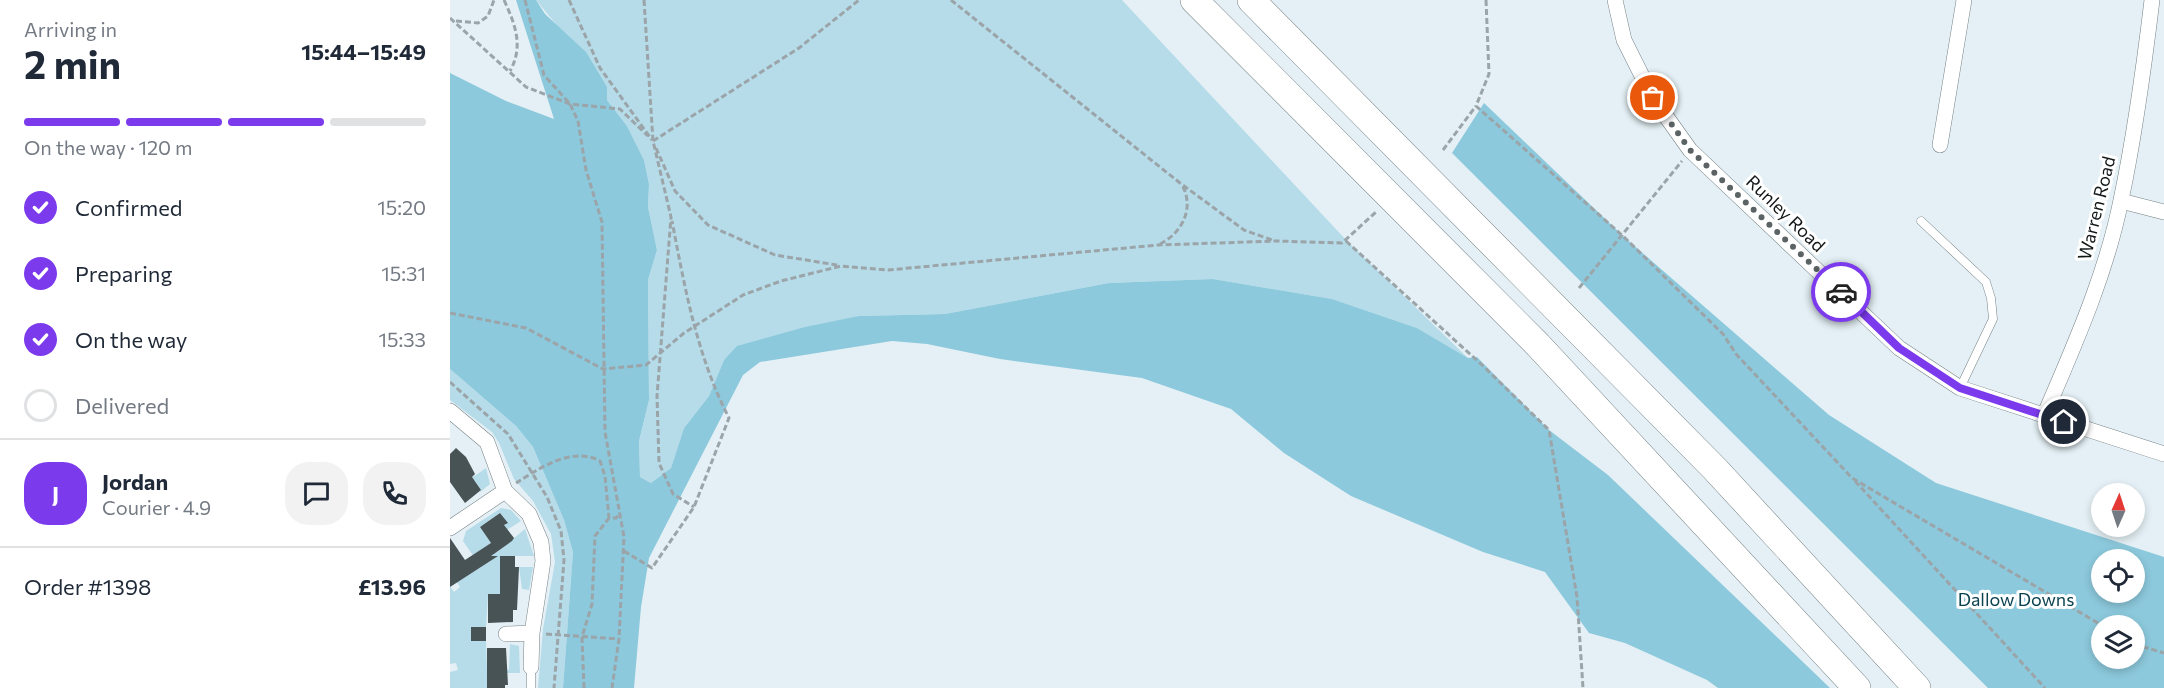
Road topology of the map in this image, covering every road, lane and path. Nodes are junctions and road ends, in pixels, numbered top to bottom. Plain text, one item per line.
1 (494, 0) edge
2 (504, 0) edge
3 (525, 0) edge
4 (569, 0) edge
5 (644, 0) edge
6 (859, 0) edge
7 (951, 0) edge
8 (1194, 0) edge
9 (1251, 0) edge
10 (1486, 0) edge
11 (1615, 0) edge
12 (1964, 0) edge
13 (2152, 0) edge
14 (450, 18) edge
15 (454, 21) junction
16 (510, 71) junction
17 (570, 104) junction
18 (1476, 106) junction
19 (653, 141) junction
20 (1940, 145) dead end
21 (1443, 150) dead end
22 (1690, 150) junction
23 (1180, 183) junction
24 (2121, 201) junction
25 (1377, 210) dead end
26 (2164, 212) edge
27 (671, 217) junction
28 (1920, 221) dead end
29 (1623, 236) junction
30 (1345, 240) junction
31 (1277, 241) junction
32 (1158, 245) junction
33 (841, 266) junction
34 (1579, 288) dead end
35 (450, 313) edge
36 (693, 327) junction
37 (660, 353) junction
38 (603, 369) junction
39 (1960, 388) junction
40 (450, 411) edge
41 (2044, 416) junction
42 (2164, 454) edge
43 (530, 474) dead end
44 (1852, 478) junction
45 (505, 491) junction
46 (694, 507) junction
47 (620, 513) junction
48 (609, 518) junction
49 (450, 528) edge
50 (624, 551) junction
51 (2091, 619) edge
52 (532, 633) junction
53 (506, 634) dead end
54 (558, 635) dead end
55 (582, 637) junction
56 (619, 639) junction
57 (2145, 647) edge
58 (2164, 653) edge
59 (531, 667) joint
60 (531, 688) edge
61 (584, 688) edge
62 (612, 688) edge
63 (1583, 688) edge
64 (1857, 688) edge
65 (1917, 688) edge
66 (2045, 688) edge

1 - 15 path
2 - 16 path
3 - 17 path
4 - 19 path
5 - 19 path
6 - 19 path
7 - 23 path
8 - 64 highway
9 - 65 highway
10 - 18 path
11 - 22 street, Runley Road
12 - 20 street
13 - 24 street, Warren Road
14 - 15 path
15 - 16 path
16 - 17 path
17 - 19 path
17 - 38 path
18 - 21 path
18 - 29 path
19 - 27 path
19 - 33 path
22 - 29 path
22 - 39 street, Runley Road
23 - 31 path
23 - 32 path
24 - 26 street
24 - 41 street, Warren Road
25 - 30 path
27 - 36 path
27 - 37 path
28 - 39 lane
29 - 34 path
29 - 44 path
30 - 31 path
30 - 63 path
31 - 32 path
32 - 33 path
33 - 36 path
35 - 38 path
36 - 37 path
36 - 46 path
37 - 38 path
37 - 46 path
38 - 47 path
39 - 41 street, Runley Road
40 - 45 street
41 - 42 street, Runley Road
43 - 48 path
44 - 51 path
44 - 66 path
45 - 49 street
45 - 52 street
46 - 50 path
47 - 48 path
47 - 50 path
48 - 55 path
50 - 56 path
52 - 53 street
52 - 59 street
54 - 55 path
55 - 56 path
55 - 61 path
56 - 62 path
57 - 58 path
59 - 60 lane

